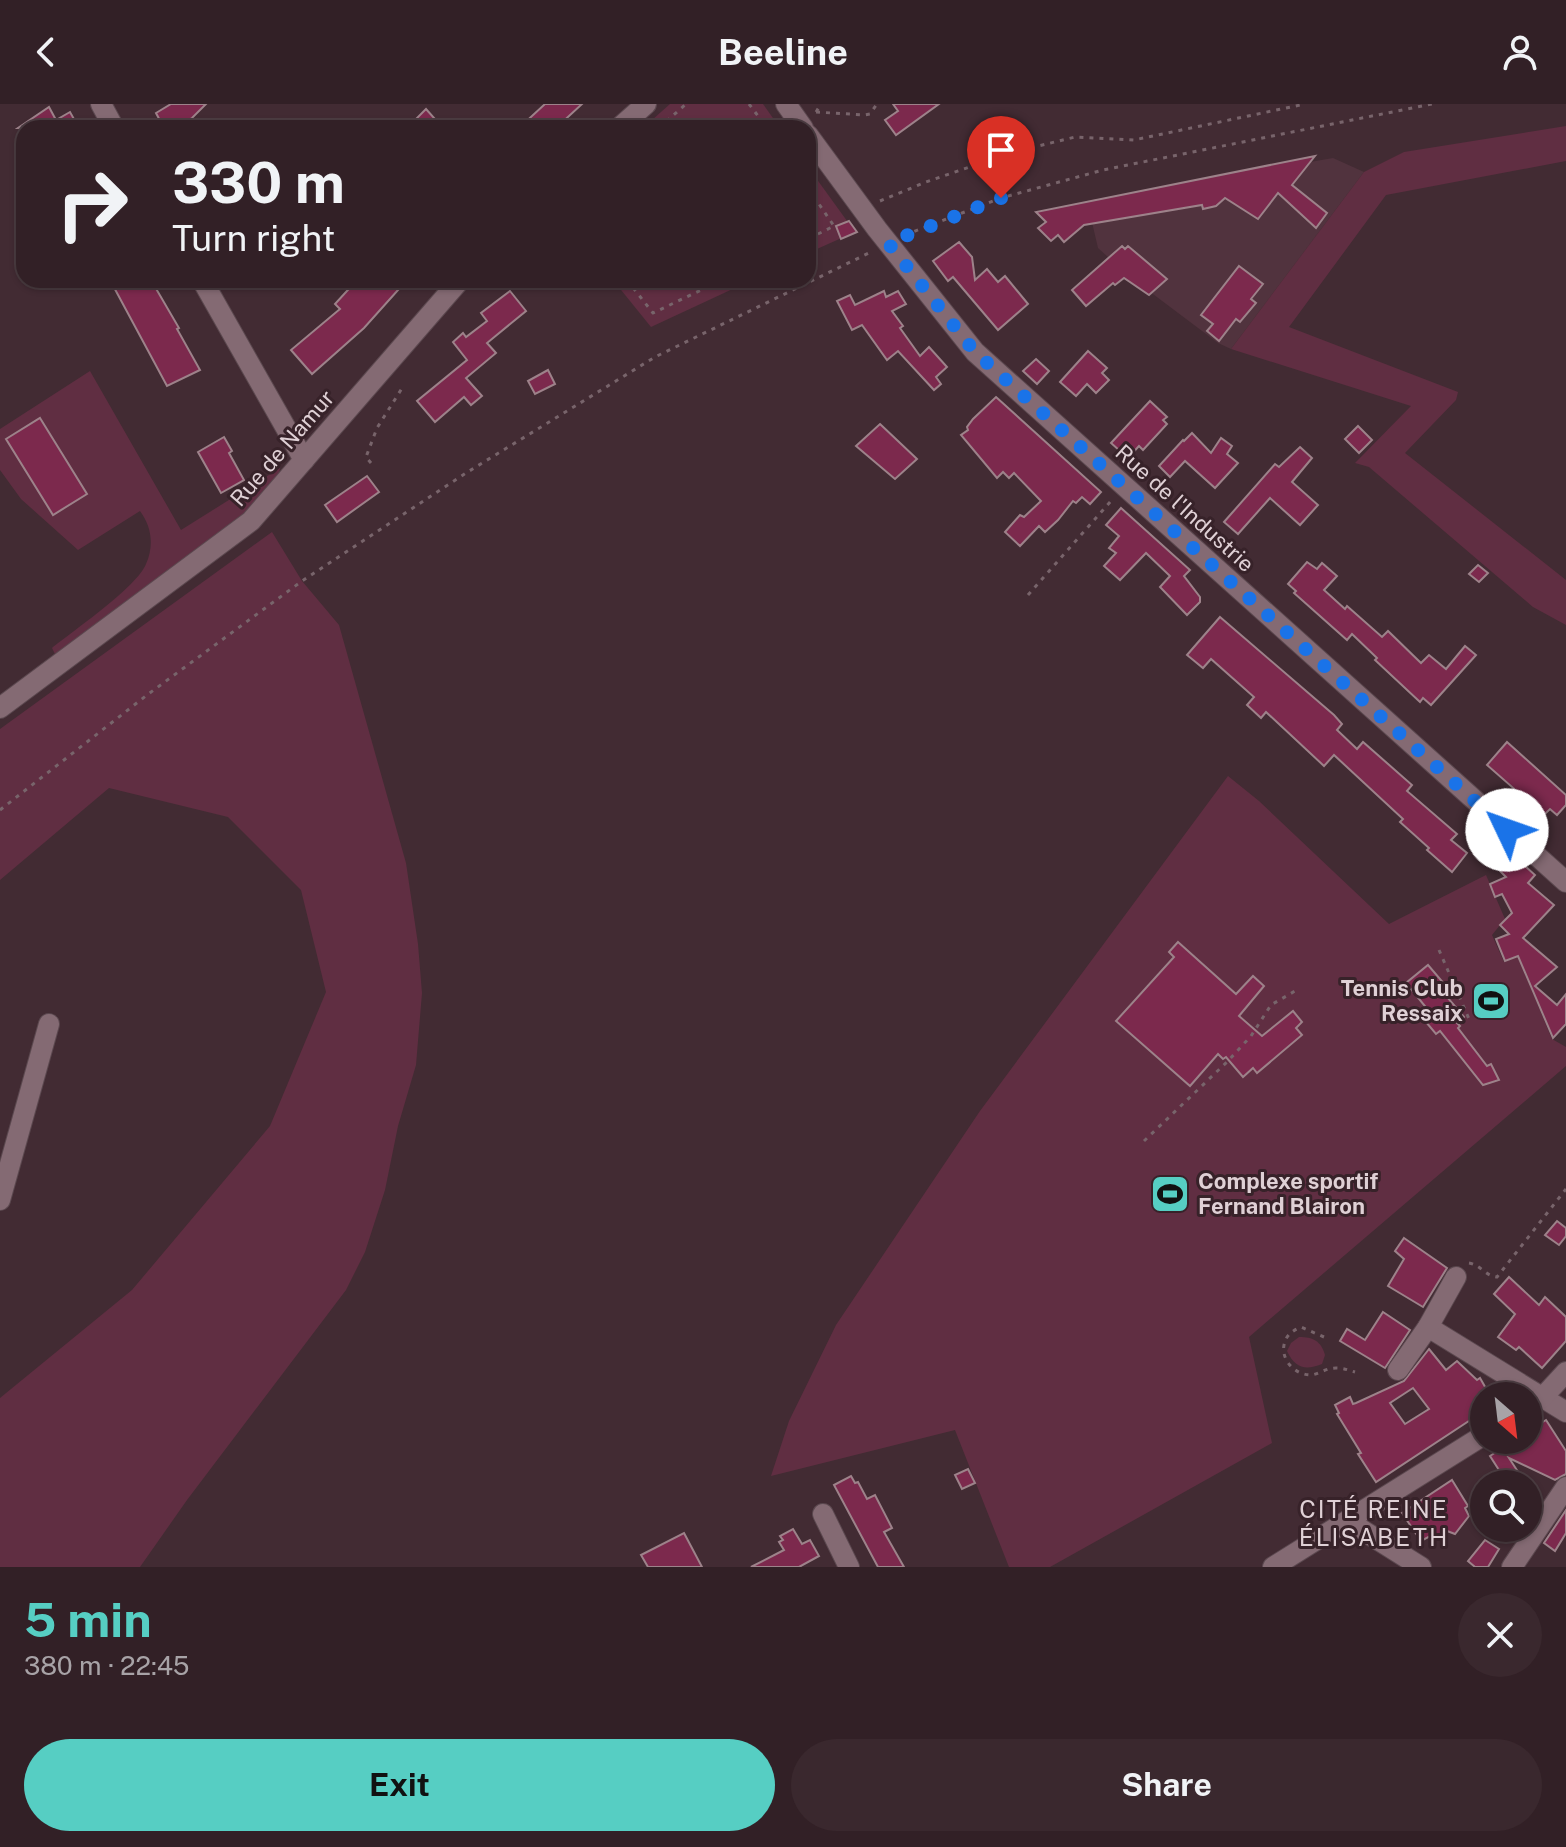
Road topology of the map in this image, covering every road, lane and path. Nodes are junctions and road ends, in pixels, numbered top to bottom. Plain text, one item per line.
1 (646, 104) edge
2 (686, 104) edge
3 (821, 104) edge
4 (877, 104) edge
5 (1305, 104) edge
6 (1432, 104) edge
7 (628, 120) edge
8 (668, 120) edge
9 (816, 146) edge
10 (816, 200) edge
11 (862, 208) junction
12 (816, 235) edge
13 (888, 243) junction
14 (816, 278) edge
15 (207, 288) edge
16 (453, 288) edge
17 (633, 288) edge
18 (705, 288) edge
19 (796, 288) edge
20 (404, 385) dead end
21 (304, 460) junction
22 (371, 463) dead end
23 (1124, 486) junction
24 (1028, 595) dead end
25 (0, 708) edge
26 (0, 810) edge
27 (1566, 882) edge
28 (1439, 950) dead end
29 (1295, 991) dead end
30 (1469, 1019) dead end
31 (49, 1024) dead end
32 (1144, 1141) dead end
33 (1566, 1189) edge
34 (0, 1200) edge
35 (1456, 1277) joint
36 (1428, 1327) junction
37 (1324, 1337) dead end
38 (1398, 1370) dead end
39 (1355, 1372) dead end
40 (1566, 1372) edge
41 (1507, 1382) edge
42 (1542, 1396) edge
43 (1542, 1404) edge
44 (1566, 1412) edge
45 (1470, 1444) edge
46 (1566, 1487) edge
47 (823, 1514) dead end
48 (1348, 1521) junction
49 (849, 1567) edge
50 (1273, 1567) edge
51 (1421, 1567) edge
52 (1512, 1567) edge

1 - 7 street
2 - 8 path
3 - 4 path
5 - 11 path
6 - 13 path
9 - 11 street, Rue de l'Industrie
10 - 12 path
11 - 13 street, Rue de l'Industrie
13 - 14 path
13 - 23 street, Rue de l'Industrie
15 - 21 street
16 - 21 street, Rue de Namur
17 - 18 path
19 - 26 path
20 - 22 path
21 - 25 street, Rue de Namur
23 - 24 path
23 - 27 street, Rue de l'Industrie
28 - 30 path
29 - 32 path
31 - 34 street
33 - 35 path
35 - 36 street
36 - 38 street
36 - 41 street
37 - 39 path
40 - 42 street
43 - 44 street
45 - 48 street
46 - 52 street
47 - 49 street
48 - 50 street
48 - 51 street

